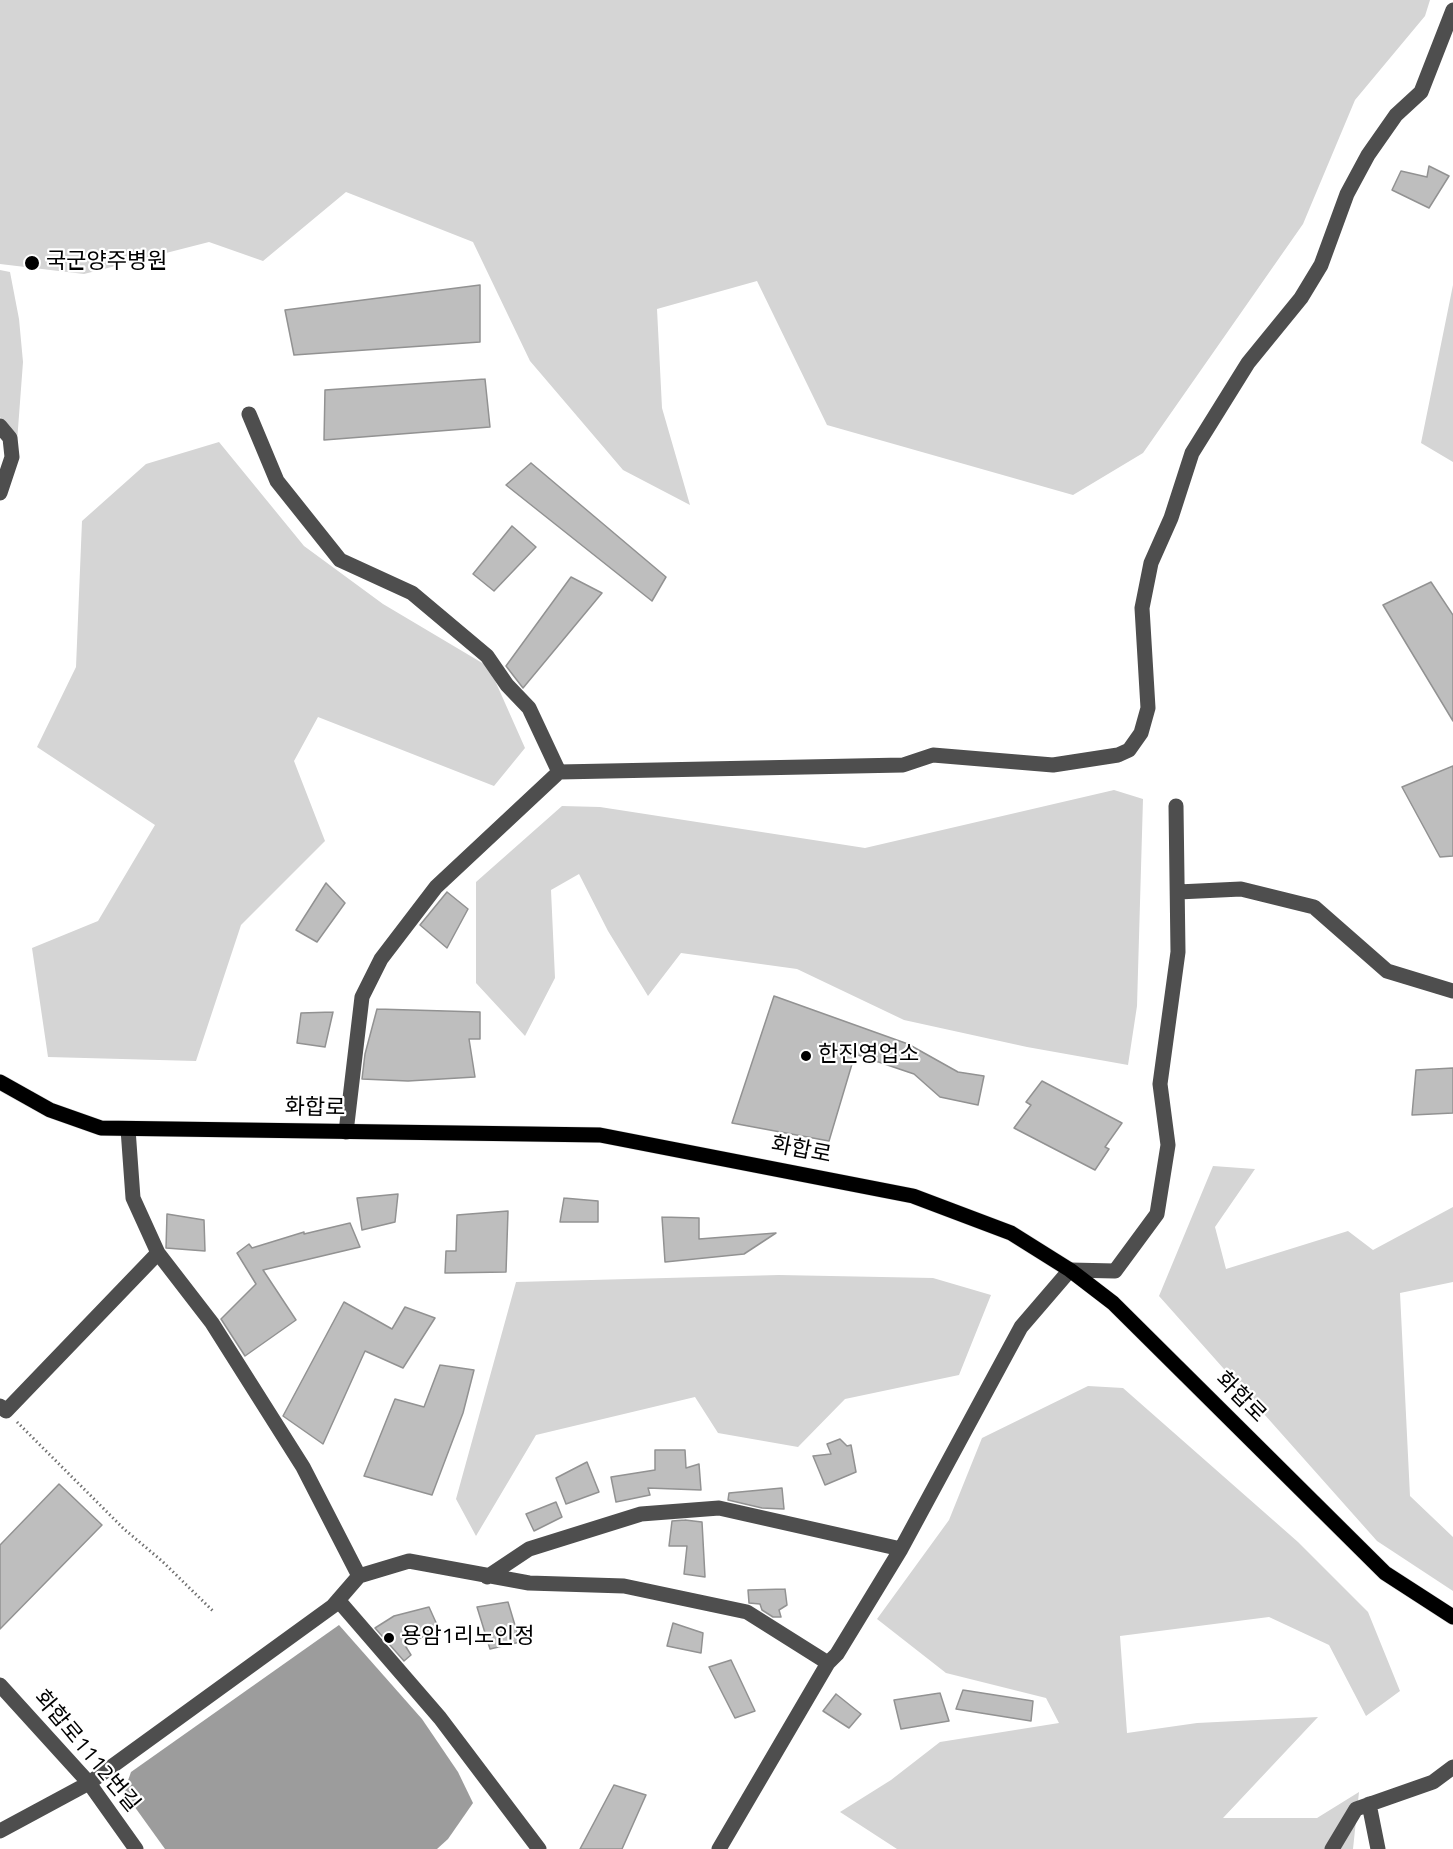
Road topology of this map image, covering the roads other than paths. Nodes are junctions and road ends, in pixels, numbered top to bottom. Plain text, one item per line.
1 (1453, 10) edge
2 (249, 414) dead end
3 (0, 426) edge
4 (0, 493) edge
5 (559, 772) junction
6 (1176, 806) dead end
7 (1178, 892) junction
8 (1453, 991) edge
9 (0, 1082) edge
10 (128, 1129) junction
11 (346, 1132) junction
12 (158, 1253) junction
13 (1070, 1270) junction
14 (3, 1409) edge
15 (901, 1549) junction
16 (359, 1576) junction
17 (487, 1577) junction
18 (338, 1600) junction
19 (1453, 1617) edge
20 (828, 1663) junction
21 (0, 1685) edge
22 (1453, 1767) edge
23 (89, 1783) junction
24 (1369, 1804) junction
25 (0, 1832) edge
26 (136, 1849) edge
27 (539, 1849) edge
28 (720, 1849) edge
29 (1332, 1849) edge
30 (1378, 1849) edge

1 - 5 street
2 - 5 street
3 - 4 street
5 - 11 street
6 - 7 street
7 - 8 street
7 - 13 street
9 - 10 main road, 화합로
10 - 11 main road, 화합로
10 - 12 street
11 - 13 main road, 화합로
12 - 14 street
12 - 16 street
13 - 15 street
13 - 19 main road, 화합로
15 - 17 street
15 - 20 street
16 - 17 street
16 - 18 street
17 - 20 street
18 - 23 street
18 - 27 street
20 - 28 street
21 - 23 street, 화합로1112번길
22 - 24 street
23 - 25 street
23 - 26 street, 화합로1112번길
24 - 29 street
24 - 30 street

